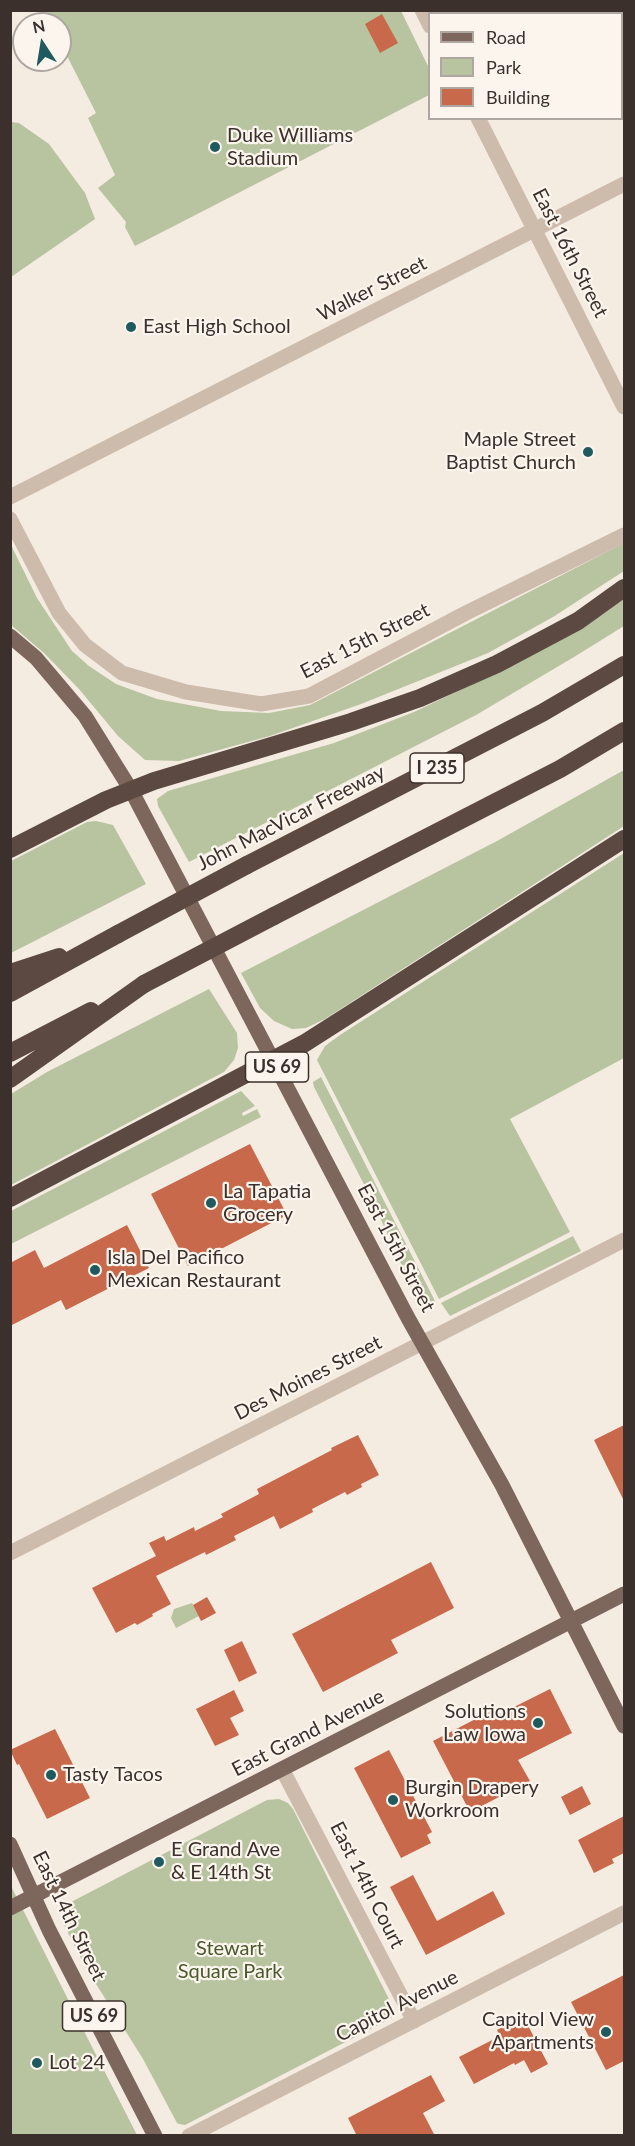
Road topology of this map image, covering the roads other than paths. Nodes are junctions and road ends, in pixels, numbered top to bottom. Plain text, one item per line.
1 (479, 120) edge
2 (624, 184) edge
3 (535, 230) junction
4 (624, 407) edge
5 (10, 497) edge
6 (10, 519) edge
7 (624, 535) edge
8 (624, 588) edge
9 (10, 636) edge
10 (624, 665) edge
11 (624, 730) edge
12 (131, 790) junction
13 (624, 839) edge
14 (10, 849) edge
15 (95, 946) junction
16 (10, 973) edge
17 (144, 984) junction
18 (10, 993) edge
19 (10, 1053) edge
20 (273, 1060) junction
21 (10, 1079) edge
22 (10, 1198) edge
23 (624, 1240) edge
24 (423, 1343) junction
25 (10, 1553) edge
26 (624, 1594) edge
27 (572, 1621) junction
28 (624, 1726) edge
29 (282, 1769) junction
30 (10, 1844) edge
31 (34, 1896) junction
32 (10, 1908) edge
33 (624, 1913) edge
34 (414, 2021) junction
35 (155, 2136) edge
36 (189, 2136) edge

1 - 3 street, East 16th Street
2 - 3 street, Walker Street
3 - 4 street, East 16th Street
3 - 5 street, Walker Street
6 - 7 street, East 15th Street
8 - 12 highway
9 - 12 main road, US 69
10 - 15 highway, John MacVicar Freeway / I 235, bridge
11 - 17 highway, bridge
12 - 14 highway
12 - 20 main road, East 15th Street / US 69
13 - 20 highway
15 - 16 highway
15 - 18 highway, John MacVicar Freeway / I 235
17 - 19 highway
17 - 21 highway
20 - 22 highway
20 - 24 main road, East 15th Street / US 69
23 - 24 street, Des Moines Street
24 - 25 street, Des Moines Street
24 - 27 main road, East 15th Street / US 69
26 - 27 main road, East Grand Avenue
27 - 28 main road, East 15th Street / US 69
27 - 29 main road, East Grand Avenue
29 - 31 main road, East Grand Avenue
29 - 34 street, East 14th Court
30 - 31 main road, East 14th Street / US 69
31 - 32 main road, East Grand Avenue
31 - 35 main road, East 14th Street / US 69
33 - 34 street, Capitol Avenue
34 - 36 street, Capitol Avenue

